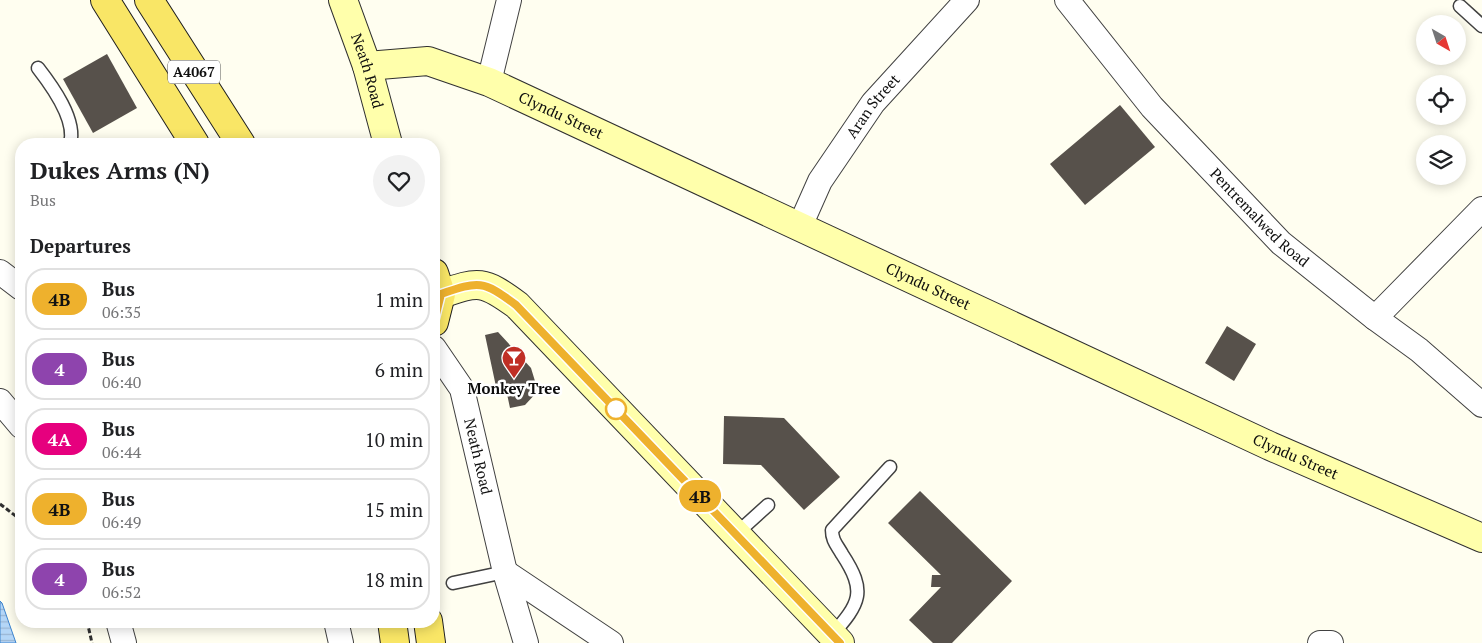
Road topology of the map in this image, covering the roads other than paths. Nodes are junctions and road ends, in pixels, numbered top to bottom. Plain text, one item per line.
1 (106, 0) edge
2 (149, 0) edge
3 (343, 0) edge
4 (509, 0) edge
5 (968, 0) edge
6 (1067, 0) edge
7 (1460, 6) dead end
8 (1482, 26) edge
9 (368, 66) junction
10 (38, 68) dead end
11 (489, 82) junction
12 (72, 138) edge
13 (191, 138) edge
14 (237, 138) edge
15 (386, 138) edge
16 (1482, 209) edge
17 (800, 226) junction
18 (1, 274) edge
19 (15, 284) edge
20 (440, 284) edge
21 (1375, 318) junction
22 (440, 357) edge
23 (0, 401) edge
24 (1482, 405) edge
25 (15, 419) edge
26 (890, 467) dead end
27 (768, 505) dead end
28 (736, 534) junction
29 (1482, 538) edge
30 (505, 572) junction
31 (453, 583) dead end
32 (120, 628) edge
33 (338, 628) edge
34 (393, 628) edge
35 (429, 628) edge
36 (836, 639) edge
37 (124, 643) edge
38 (341, 643) edge
39 (395, 643) edge
40 (431, 643) edge
41 (526, 643) edge
42 (612, 643) edge
43 (1320, 643) edge
44 (1331, 643) edge

1 - 13 main road, A4067
2 - 14 main road, A4067
3 - 9 street, Neath Road
4 - 11 street
5 - 17 street, Aran Street
6 - 21 street, Pentremalwed Road
7 - 8 lane
9 - 11 street, Clyndu Street
9 - 15 street, Neath Road
10 - 12 lane
11 - 17 street, Clyndu Street
16 - 21 street
17 - 29 street, Clyndu Street
18 - 19 street
20 - 28 street
21 - 24 street, Pentremalwed Road
22 - 30 street, Neath Road
23 - 25 street
26 - 36 lane
27 - 28 lane
28 - 36 street
30 - 31 lane
30 - 41 street, Neath Road
30 - 42 street
32 - 37 street
33 - 38 street
34 - 39 main road
35 - 40 main road
43 - 44 street

